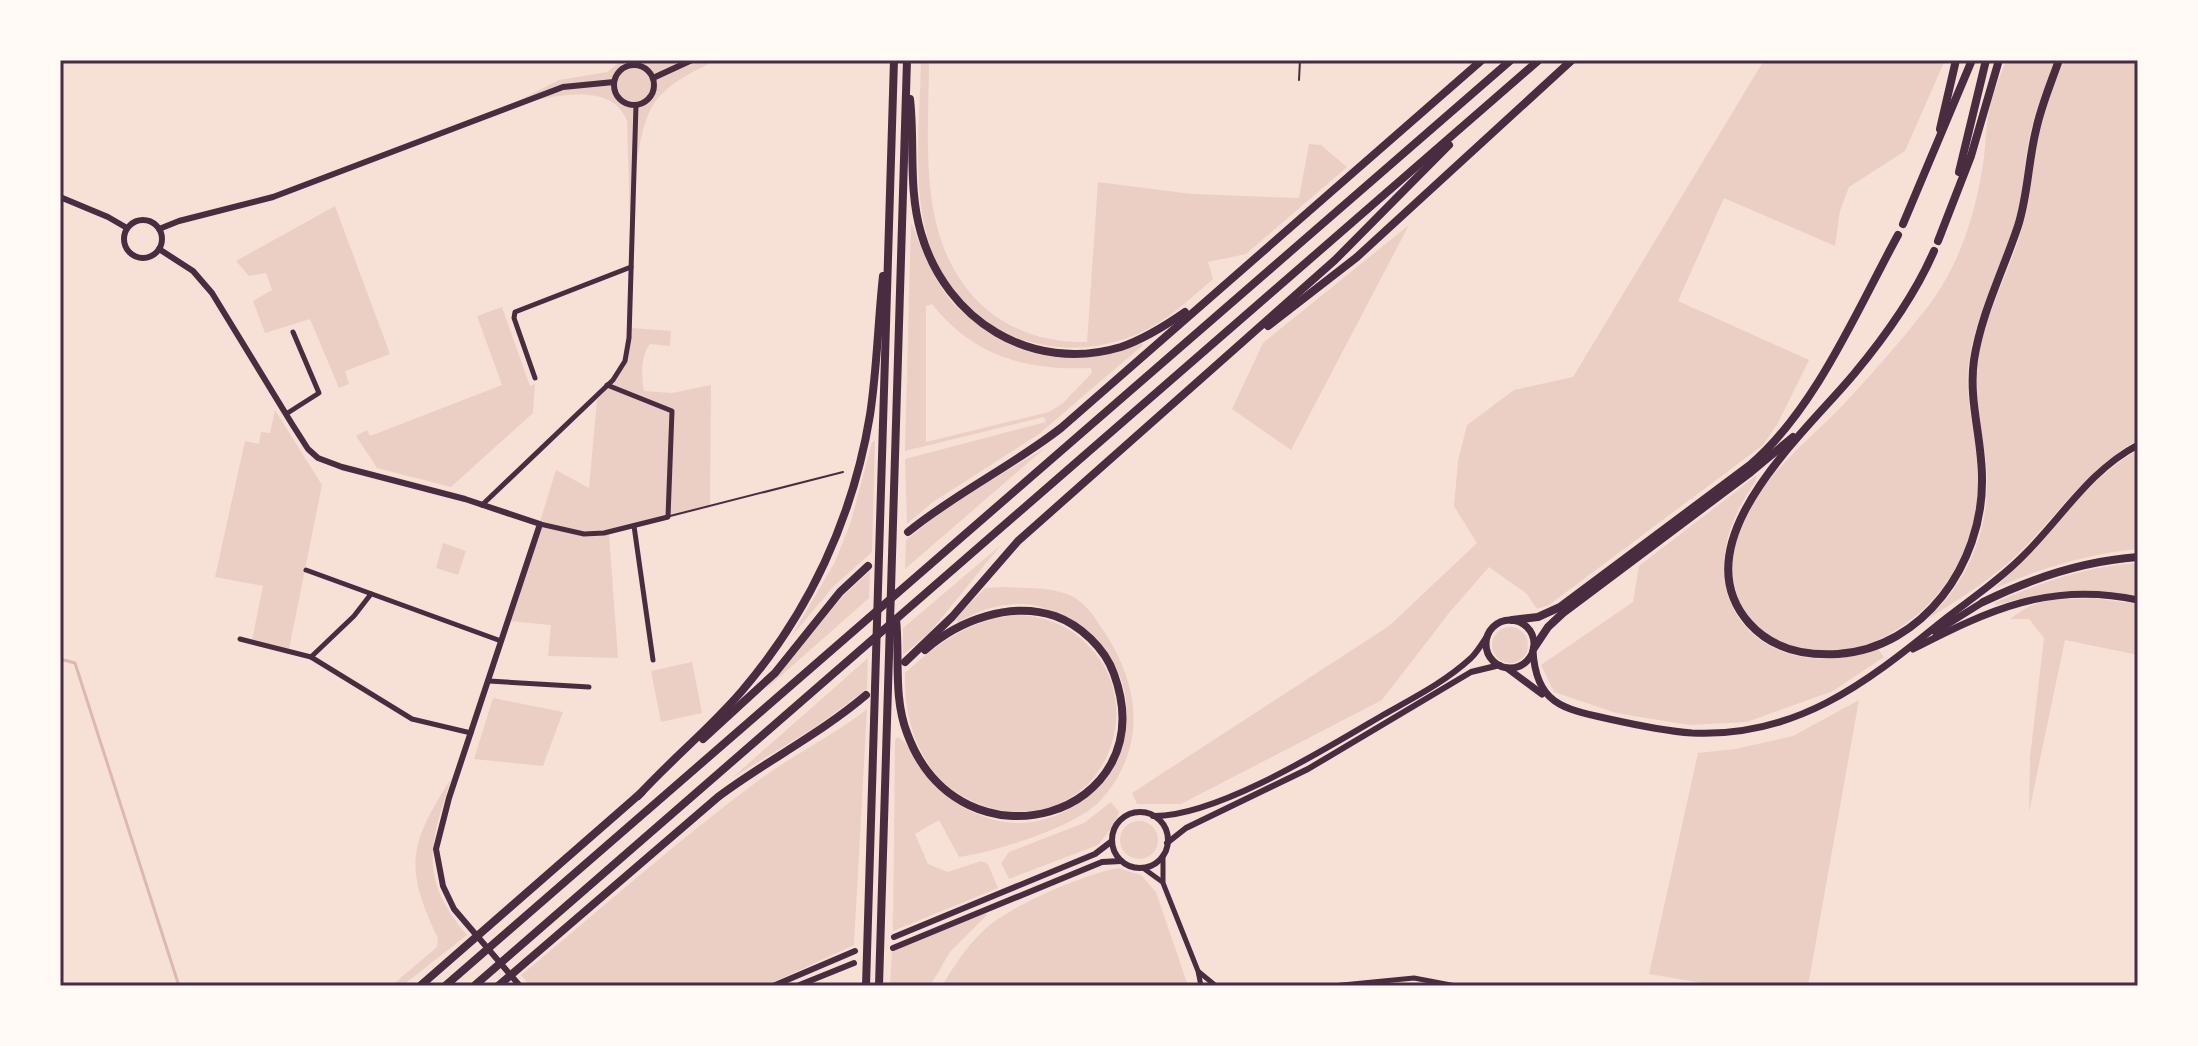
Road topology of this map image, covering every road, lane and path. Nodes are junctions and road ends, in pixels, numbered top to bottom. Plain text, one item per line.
1 (692, 60) edge
2 (894, 60) edge
3 (1300, 60) edge
4 (1480, 60) edge
5 (1511, 60) edge
6 (1539, 60) edge
7 (1572, 60) edge
8 (1956, 60) edge
9 (1972, 60) edge
10 (1986, 60) edge
11 (1999, 60) edge
12 (2059, 60) edge
13 (634, 62) edge
14 (907, 62) edge
15 (653, 78) junction
16 (1299, 80) dead end
17 (614, 82) junction
18 (636, 105) junction
19 (1485, 107) junction
20 (1935, 151) junction
21 (1954, 196) junction
22 (60, 197) edge
23 (890, 219) junction
24 (1903, 224) dead end
25 (127, 228) junction
26 (159, 229) junction
27 (1898, 235) dead end
28 (1938, 241) dead end
29 (159, 249) junction
30 (1934, 251) dead end
31 (631, 267) junction
32 (1243, 268) junction
33 (293, 332) dead end
34 (535, 378) dead end
35 (607, 385) junction
36 (1187, 392) junction
37 (286, 414) junction
38 (1812, 421) junction
39 (2138, 445) edge
40 (843, 472) dead end
41 (482, 505) junction
42 (668, 517) junction
43 (540, 524) junction
44 (634, 526) junction
45 (908, 532) dead end
46 (2138, 557) edge
47 (868, 566) dead end
48 (306, 570) dead end
49 (371, 594) junction
50 (2138, 600) edge
51 (1983, 602) joint
52 (1512, 620) junction
53 (1489, 633) junction
54 (240, 639) dead end
55 (502, 641) junction
56 (894, 641) junction
57 (1533, 650) junction
58 (1900, 655) junction
59 (311, 657) junction
60 (653, 660) dead end
61 (1503, 666) junction
62 (489, 681) junction
63 (589, 687) dead end
64 (866, 695) dead end
65 (1549, 699) junction
66 (472, 733) junction
67 (638, 796) junction
68 (1153, 816) junction
69 (1112, 841) junction
70 (1167, 843) junction
71 (1163, 855) junction
72 (1121, 861) junction
73 (1143, 868) junction
74 (1163, 883) junction
75 (894, 937) dead end
76 (893, 948) dead end
77 (855, 951) dead end
78 (854, 963) dead end
79 (1198, 971) junction
80 (420, 986) edge
81 (445, 986) edge
82 (474, 986) edge
83 (498, 986) edge
84 (520, 986) edge
85 (773, 986) edge
86 (797, 986) edge
87 (864, 986) edge
88 (879, 986) edge
89 (1201, 986) edge
90 (1216, 986) edge
91 (1332, 986) edge
92 (1456, 986) edge

1 - 15 street
2 - 23 highway
3 - 16 lane
4 - 32 highway
5 - 81 highway
6 - 19 highway
7 - 36 highway
8 - 20 highway
9 - 20 highway
10 - 21 highway
11 - 21 highway
12 - 38 highway
13 - 15 street
13 - 17 street
14 - 32 highway
14 - 56 highway
15 - 18 street
17 - 18 street
17 - 26 street
18 - 31 street
19 - 36 highway
19 - 82 highway
20 - 24 highway
21 - 28 highway
22 - 25 street
23 - 67 highway
23 - 87 highway
25 - 26 street
25 - 29 street
26 - 29 street
27 - 52 highway
29 - 37 street
30 - 38 highway
31 - 34 street
31 - 35 street
32 - 45 highway
33 - 37 street
35 - 41 street
35 - 42 street
36 - 56 highway
37 - 41 street
38 - 57 highway
39 - 58 main road
40 - 42 lane
41 - 43 street
42 - 44 street
43 - 44 street
43 - 55 street
44 - 60 street
46 - 51 highway
47 - 67 highway
48 - 49 street
49 - 55 street
49 - 59 street
50 - 58 main road
51 - 58 main road
52 - 53 main road
52 - 57 main road
53 - 61 main road
53 - 68 street
54 - 59 street
55 - 62 street
56 - 88 highway
57 - 61 main road
57 - 65 main road
58 - 65 main road
59 - 66 street
61 - 65 main road
61 - 70 street
62 - 63 street
62 - 66 street
64 - 83 highway
66 - 84 street
67 - 80 highway
68 - 69 street
68 - 70 street
69 - 72 street
69 - 75 street
70 - 71 street
71 - 73 street
71 - 74 street
72 - 73 street
72 - 76 street
73 - 74 street
74 - 79 street
77 - 85 street
78 - 86 street
79 - 89 street
79 - 90 street
91 - 92 street

